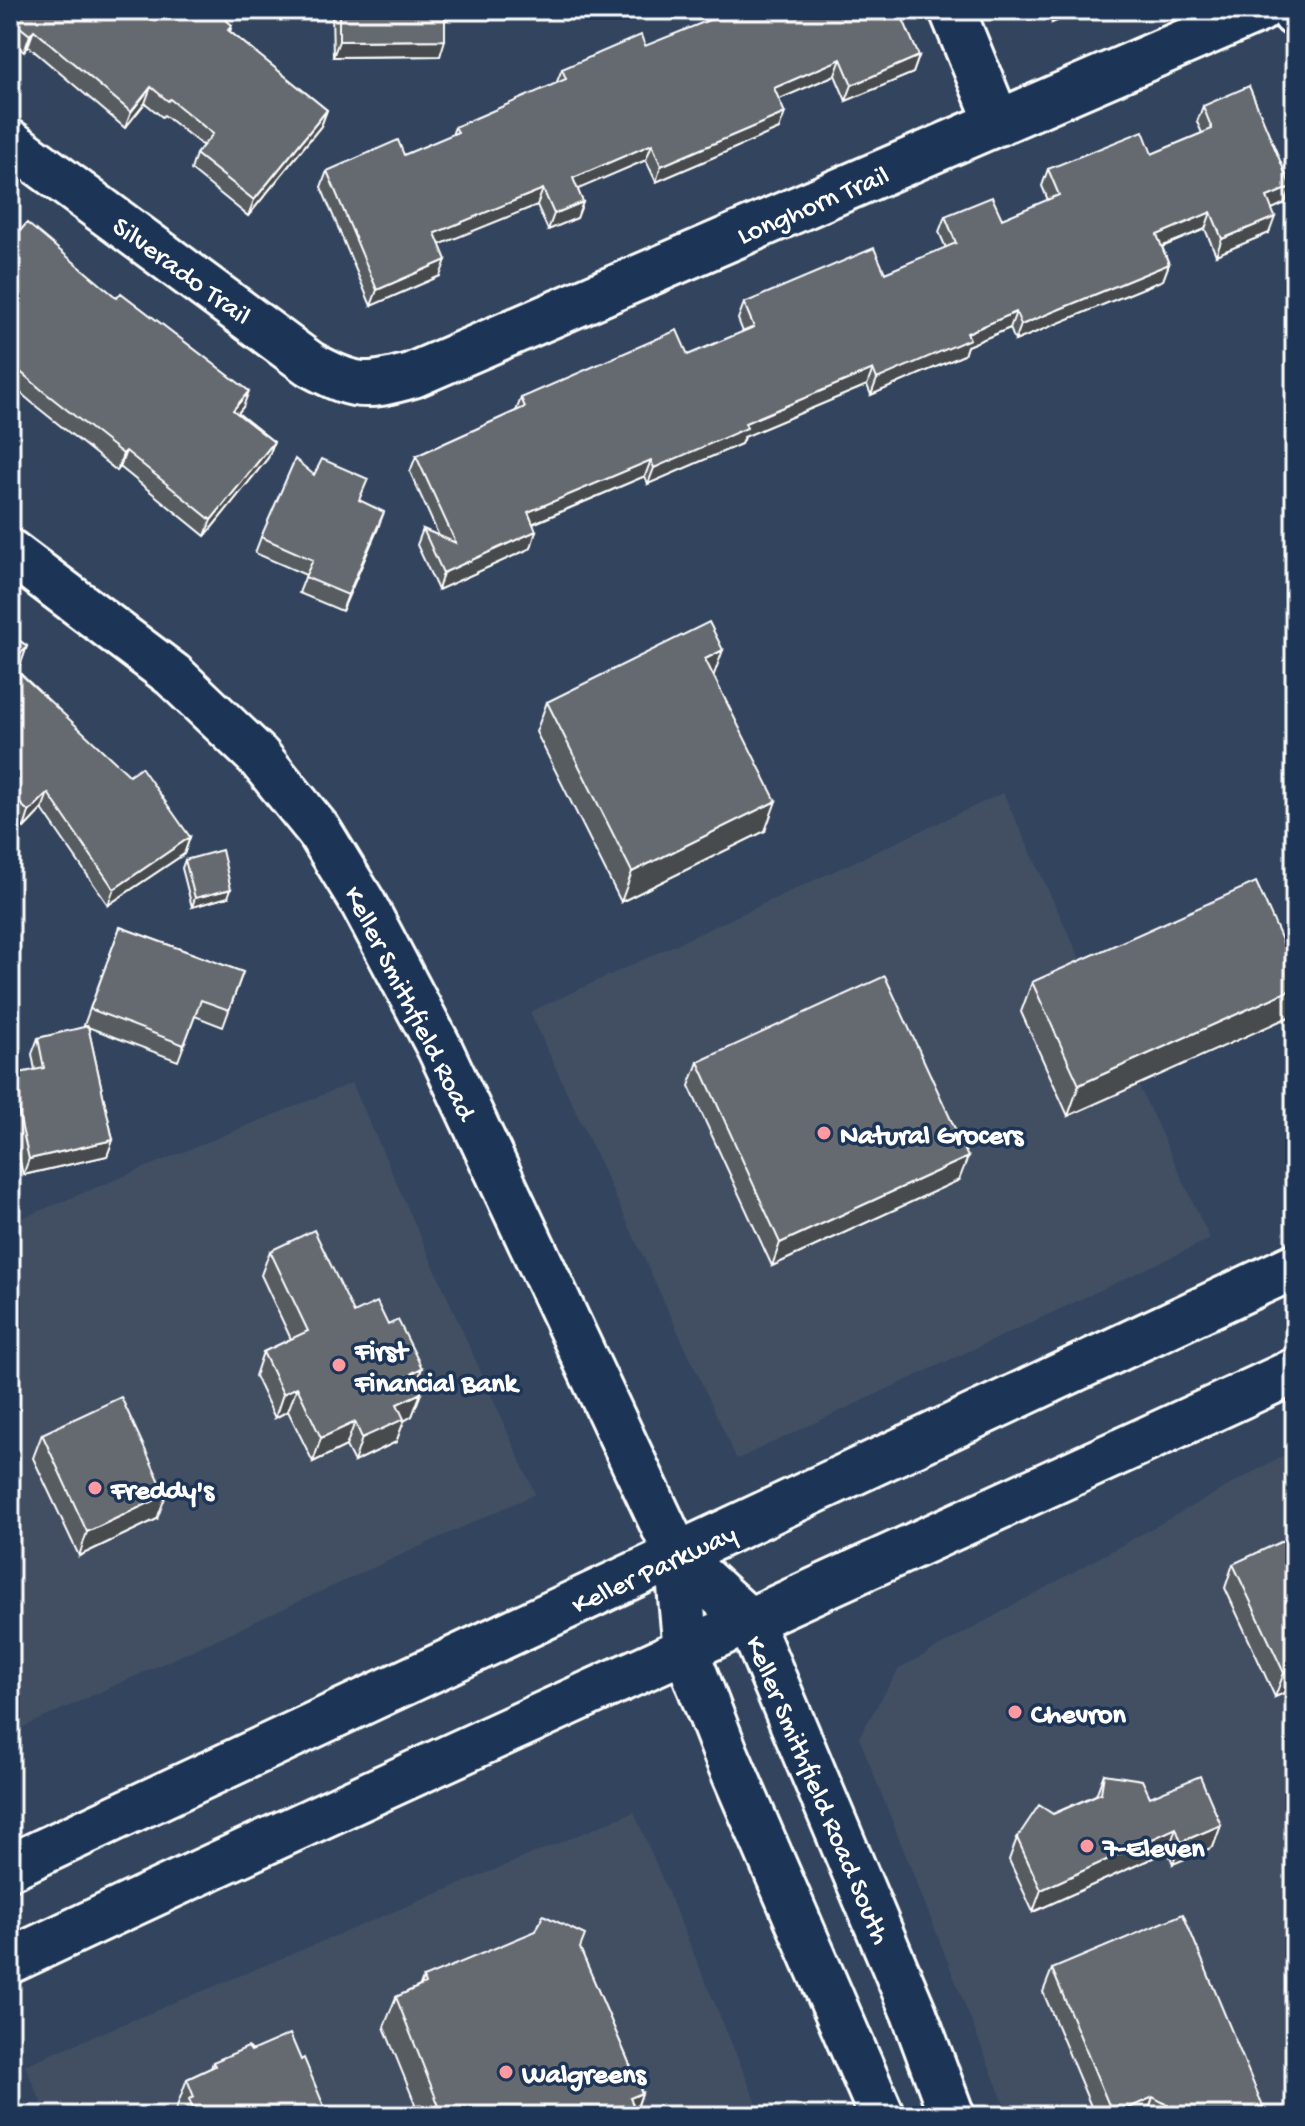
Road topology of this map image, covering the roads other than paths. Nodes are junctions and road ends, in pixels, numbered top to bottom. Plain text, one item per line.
1 (952, 10) edge
2 (1259, 10) edge
3 (998, 123) junction
4 (10, 142) edge
5 (361, 386) joint
6 (10, 552) edge
7 (1295, 1266) edge
8 (1295, 1371) edge
9 (677, 1555) junction
10 (750, 1622) junction
11 (686, 1651) junction
12 (10, 1867) edge
13 (10, 1961) edge
14 (882, 2116) edge
15 (952, 2116) edge

1 - 3 main road
2 - 3 main road, Longhorn Trail
3 - 5 main road, Longhorn Trail
4 - 5 main road, Silverado Trail
6 - 9 main road, Keller Smithfield Road
7 - 9 main road, Keller Parkway
8 - 10 main road
9 - 10 main road, Keller Smithfield Road South
9 - 11 main road
9 - 12 main road, Keller Parkway
10 - 11 main road
10 - 15 main road, Keller Smithfield Road South
11 - 13 main road
11 - 14 main road

